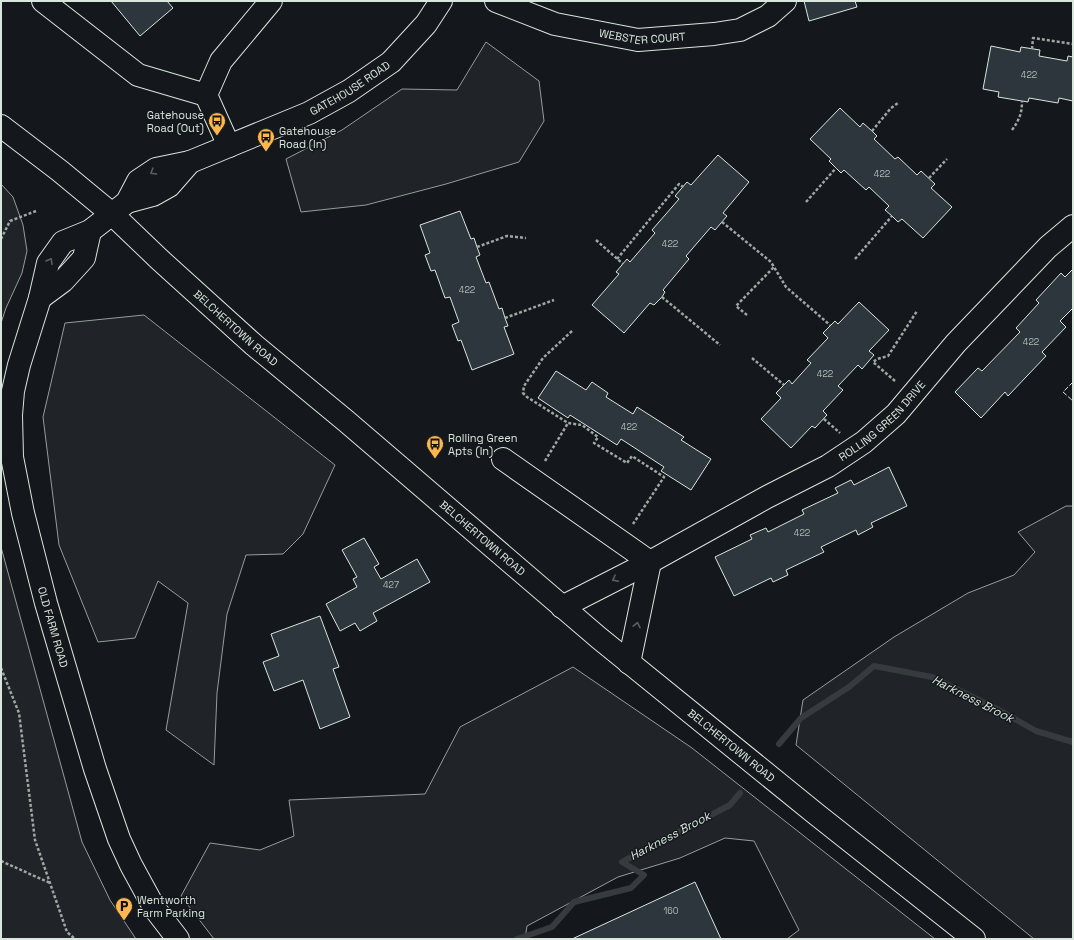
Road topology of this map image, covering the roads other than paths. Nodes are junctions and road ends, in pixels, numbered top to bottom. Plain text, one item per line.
1 (43, 1) edge
2 (271, 1) edge
3 (441, 1) edge
4 (496, 1) edge
5 (785, 1) edge
6 (206, 95) junction
7 (1, 126) edge
8 (229, 146) junction
9 (119, 208) junction
10 (1073, 226) edge
11 (503, 460) dead end
12 (650, 562) junction
13 (562, 607) junction
14 (629, 663) junction
15 (178, 939) edge
16 (974, 939) edge

1 - 6 main road
2 - 6 main road
3 - 8 main road, GATEHOUSE ROAD
4 - 5 main road, WEBSTER COURT
6 - 8 main road
7 - 9 main road, BELCHERTOWN ROAD
8 - 9 main road, GATEHOUSE ROAD
9 - 13 main road, BELCHERTOWN ROAD
9 - 15 main road, OLD FARM ROAD
10 - 12 main road, ROLLING GREEN DRIVE
11 - 12 main road
12 -> 13 main road, ROLLING GREEN DRIVE
14 -> 12 main road
13 - 14 main road, BELCHERTOWN ROAD
14 - 16 main road, BELCHERTOWN ROAD

